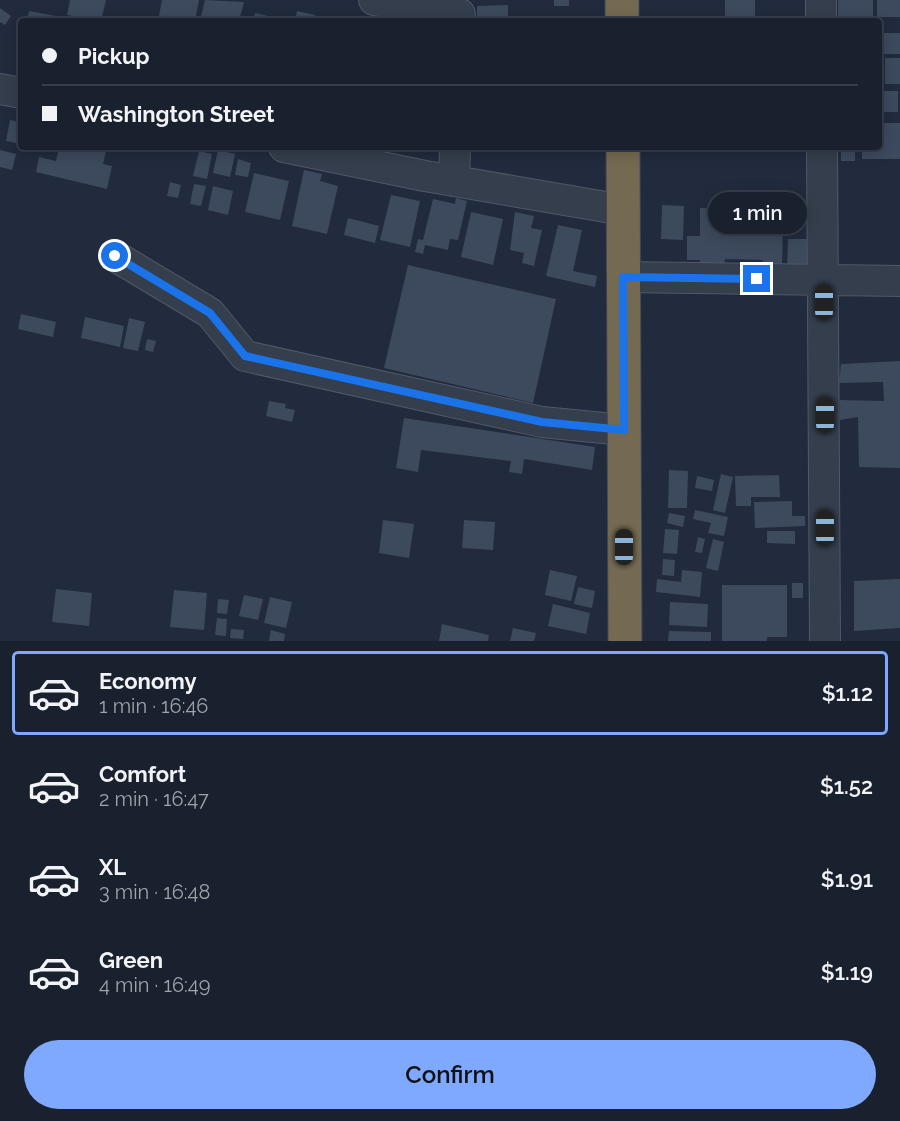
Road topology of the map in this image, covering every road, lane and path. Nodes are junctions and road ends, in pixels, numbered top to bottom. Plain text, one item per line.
1 (374, 0) edge
2 (622, 0) edge
3 (821, 0) edge
4 (460, 12) edge
5 (622, 18) edge
6 (821, 18) edge
7 (0, 89) edge
8 (18, 92) edge
9 (299, 150) edge
10 (455, 150) edge
11 (623, 150) edge
12 (822, 150) edge
13 (454, 181) junction
14 (623, 210) junction
15 (115, 256) dead end
16 (623, 277) junction
17 (824, 280) junction
18 (900, 281) edge
19 (624, 430) junction
20 (625, 641) edge
21 (825, 641) edge

1 - 4 street
2 - 5 highway
3 - 6 street
7 - 8 street
9 - 13 street
10 - 13 street
11 - 14 highway
12 - 17 street
13 - 14 street
14 - 16 highway
15 - 19 street
16 - 17 street
16 - 19 highway
17 - 18 street
17 - 21 street
19 - 20 highway

